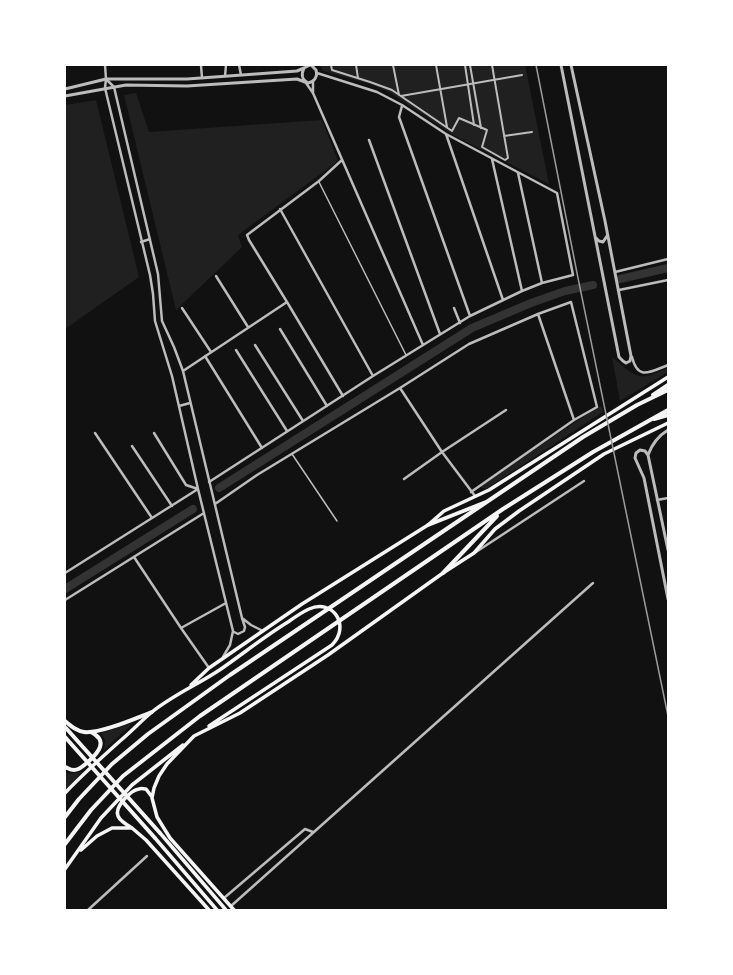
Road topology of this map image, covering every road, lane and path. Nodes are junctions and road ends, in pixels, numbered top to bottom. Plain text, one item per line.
1 (105, 65) edge
2 (201, 65) edge
3 (226, 65) edge
4 (239, 65) edge
5 (331, 65) edge
6 (356, 65) edge
7 (394, 65) edge
8 (436, 65) edge
9 (465, 65) edge
10 (470, 65) edge
11 (492, 65) edge
12 (561, 65) edge
13 (571, 65) edge
14 (309, 66) edge
15 (317, 73) junction
16 (241, 75) junction
17 (522, 75) dead end
18 (225, 76) junction
19 (202, 78) junction
20 (358, 78) junction
21 (106, 79) junction
22 (494, 80) junction
23 (313, 81) junction
24 (305, 82) junction
25 (474, 84) junction
26 (468, 85) junction
27 (114, 87) junction
28 (105, 88) junction
29 (65, 89) edge
30 (440, 89) junction
31 (313, 93) junction
32 (400, 95) junction
33 (65, 96) edge
34 (402, 105) junction
35 (474, 125) junction
36 (447, 127) junction
37 (481, 128) junction
38 (532, 132) dead end
39 (446, 134) junction
40 (504, 136) junction
41 (369, 140) dead end
42 (492, 159) junction
43 (342, 160) junction
44 (518, 173) junction
45 (319, 181) junction
46 (280, 209) junction
47 (607, 236) junction
48 (596, 238) junction
49 (150, 239) junction
50 (141, 242) junction
51 (668, 259) edge
52 (615, 272) junction
53 (216, 276) dead end
54 (668, 280) edge
55 (542, 283) junction
56 (619, 290) junction
57 (522, 291) junction
58 (503, 300) junction
59 (287, 302) junction
60 (182, 308) dead end
61 (454, 308) dead end
62 (538, 314) junction
63 (470, 316) junction
64 (460, 322) junction
65 (248, 328) junction
66 (280, 329) dead end
67 (440, 334) junction
68 (255, 345) dead end
69 (424, 345) junction
70 (236, 350) dead end
71 (211, 352) junction
72 (406, 355) junction
73 (205, 356) junction
74 (631, 356) junction
75 (668, 365) edge
76 (183, 371) junction
77 (373, 376) junction
78 (668, 377) edge
79 (668, 385) edge
80 (400, 388) junction
81 (668, 390) edge
82 (343, 396) junction
83 (190, 403) junction
84 (637, 405) junction
85 (179, 406) junction
86 (326, 406) junction
87 (506, 410) dead end
88 (668, 410) edge
89 (668, 415) edge
90 (574, 420) junction
91 (303, 421) junction
92 (646, 422) junction
93 (668, 423) edge
94 (668, 430) edge
95 (287, 431) junction
96 (95, 433) dead end
97 (154, 433) dead end
98 (132, 446) dead end
99 (262, 448) junction
100 (442, 452) junction
101 (292, 454) junction
102 (648, 455) junction
103 (404, 479) dead end
104 (584, 481) dead end
105 (209, 482) junction
106 (198, 489) junction
107 (471, 492) junction
108 (475, 496) junction
109 (494, 498) junction
110 (668, 498) edge
111 (657, 500) junction
112 (215, 504) junction
113 (172, 506) junction
114 (503, 510) junction
115 (204, 513) junction
116 (152, 518) junction
117 (337, 521) dead end
118 (428, 525) junction
119 (668, 550) edge
120 (474, 553) junction
121 (134, 557) junction
122 (444, 572) junction
123 (65, 573) edge
124 (593, 583) dead end
125 (668, 599) edge
126 (65, 600) edge
127 (226, 603) junction
128 (242, 618) junction
129 (181, 628) junction
130 (233, 631) junction
131 (262, 631) junction
132 (223, 658) junction
133 (209, 668) junction
134 (188, 689) junction
135 (152, 712) junction
136 (65, 721) edge
137 (65, 727) edge
138 (90, 732) junction
139 (194, 736) junction
140 (65, 737) edge
141 (65, 767) edge
142 (65, 793) edge
143 (152, 798) junction
144 (65, 817) edge
145 (132, 828) junction
146 (313, 832) junction
147 (160, 833) joint
148 (155, 838) joint
149 (65, 844) edge
150 (76, 855) junction
151 (147, 856) dead end
152 (65, 870) edge
153 (224, 898) junction
154 (231, 906) junction
155 (88, 910) edge
156 (209, 910) edge
157 (217, 910) edge
158 (226, 910) edge
159 (234, 910) edge

1 - 21 street
2 - 19 street
3 - 18 street
4 - 16 street
5 - 20 street
6 - 20 street
7 - 32 street
8 - 30 street
9 - 26 street
10 - 25 street
11 - 22 street
12 - 48 street
13 - 47 street
14 - 15 street
14 - 16 street
14 - 24 street
15 - 23 street
15 - 34 street
16 - 18 street
17 - 22 street
18 - 19 street
19 - 21 street
20 - 32 street
21 - 27 street
21 - 28 street
21 - 29 street
22 - 25 street
22 - 40 street
23 - 24 street
23 - 31 street
24 - 27 street
24 - 31 street
25 - 26 street
25 - 37 street
26 - 30 street
26 - 35 street
27 - 28 street
27 - 49 street
28 - 33 street
28 - 50 street
30 - 32 street
30 - 36 street
31 - 43 street
32 - 36 street
34 - 39 street
34 - 63 street
35 - 36 street
35 - 37 street
37 - 40 street
38 - 40 street
39 - 42 street
39 - 58 street
41 - 67 street
42 - 44 street
42 - 57 street
43 - 45 street
43 - 69 street
44 - 55 street
44 - 55 street
45 - 46 street
45 - 72 lane
46 - 59 street
46 - 77 street
47 - 48 street
47 - 52 street
48 - 74 street
49 - 50 street
49 - 76 street
50 - 85 street
51 - 52 street
52 - 56 street
53 - 65 street
54 - 56 street
55 - 57 street
56 - 74 street
57 - 58 street
58 - 63 street
59 - 65 street
59 - 82 street
60 - 71 street
61 - 64 street
62 - 80 street
62 - 90 street
62 - 90 street
63 - 64 street
64 - 67 street
65 - 71 street
66 - 86 street
67 - 69 street
68 - 91 street
69 - 72 street
70 - 95 street
71 - 73 street
72 - 77 street
73 - 76 street
73 - 99 street
74 - 75 street
76 - 83 street
77 - 82 street
78 - 108 main road
79 - 84 main road
80 - 100 street
80 - 101 street
81 - 84 main road
82 - 86 street
83 - 85 street
83 - 105 street
84 - 109 main road
85 - 106 street
86 - 91 street
87 - 100 street
88 - 92 main road
89 - 92 main road
90 - 107 street
91 - 95 street
92 - 114 main road
93 - 120 main road
94 - 102 street
95 - 99 street
96 - 116 street
97 - 106 street
98 - 113 street
99 - 105 street
100 - 103 street
100 - 107 street
101 - 112 street
101 - 117 lane
102 - 111 street
102 - 125 street
104 - 120 street
105 - 112 street
106 - 113 street
106 - 115 street
107 - 108 street
108 - 118 main road
109 - 118 main road
109 - 144 main road
110 - 111 street
111 - 119 street
112 - 128 street
113 - 116 street
114 - 122 main road
114 - 149 main road
115 - 121 street
115 - 127 street
116 - 123 street
118 - 131 main road
120 - 122 main road
121 - 126 street
121 - 129 street
122 - 139 main road
124 - 146 street
127 - 129 street
127 - 130 street
128 - 130 street
128 - 131 street
129 - 133 street
130 - 132 street
131 - 132 main road
132 - 133 main road
133 - 134 main road
134 - 135 main road
134 - 139 main road
135 - 138 main road
135 - 142 main road
136 - 138 main road
137 - 147 main road
138 - 141 main road
139 - 143 main road
139 - 150 main road
140 - 148 main road
143 - 145 main road
143 - 153 main road
145 - 150 main road
145 - 156 main road
146 - 153 street
146 - 154 street
147 - 158 main road
148 - 157 main road
150 - 152 main road
151 - 155 street
153 - 154 main road
154 - 159 main road

